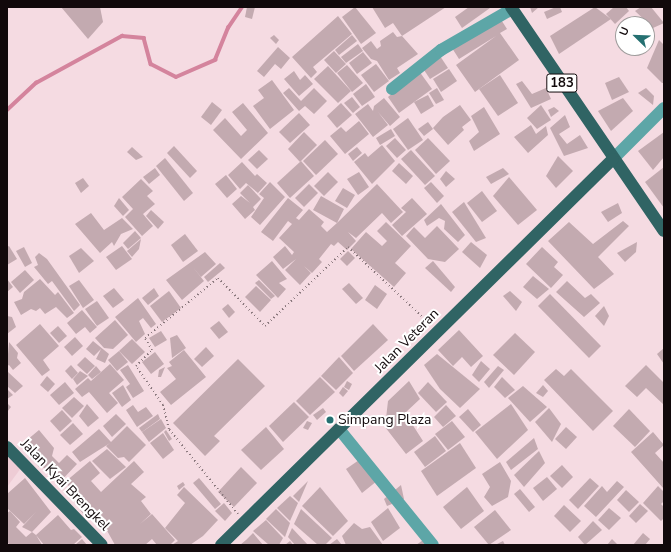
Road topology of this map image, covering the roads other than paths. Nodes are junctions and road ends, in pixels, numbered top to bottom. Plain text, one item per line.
1 (512, 8) edge
2 (392, 89) dead end
3 (664, 108) edge
4 (613, 159) junction
5 (664, 231) edge
6 (339, 429) junction
7 (7, 447) edge
8 (102, 545) edge
9 (221, 545) edge
10 (433, 545) edge

1 - 2 street
1 - 4 main road, 183
3 - 4 street
4 - 5 main road
4 - 6 main road, Jalan Veteran
6 - 9 main road, Jalan Veteran
6 - 10 street
7 - 8 main road, Jalan Kyai Brengkel

